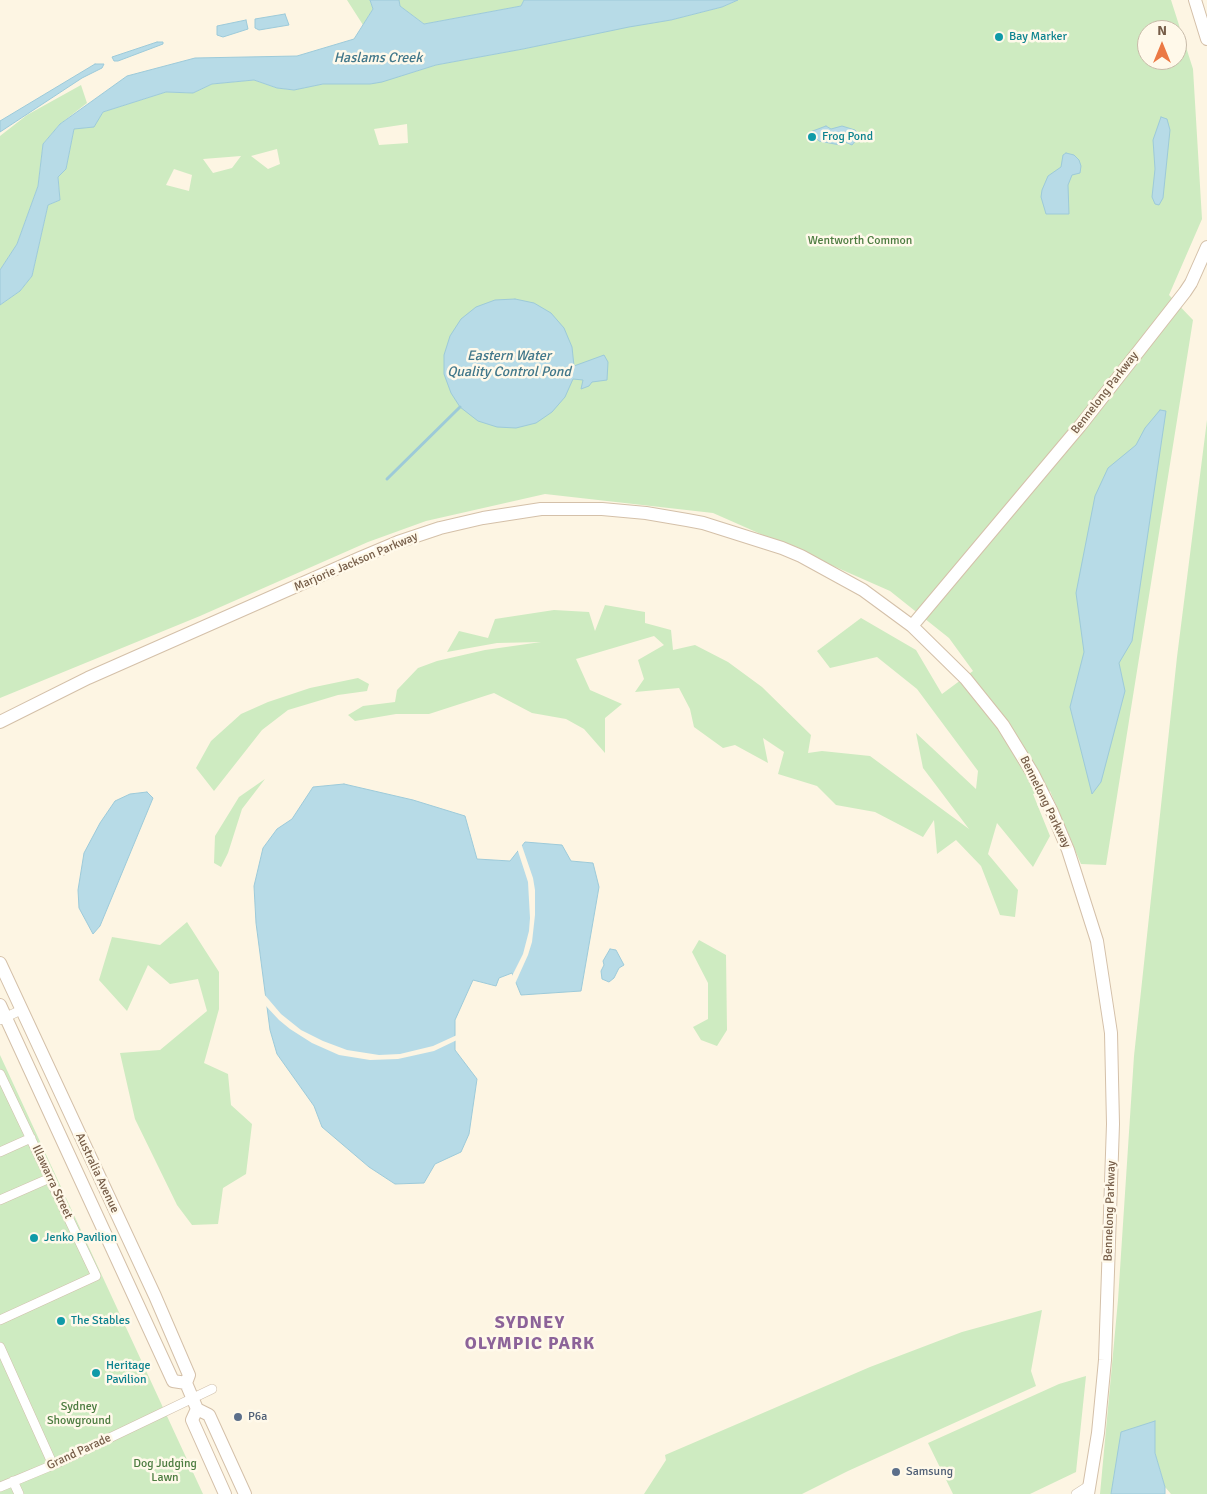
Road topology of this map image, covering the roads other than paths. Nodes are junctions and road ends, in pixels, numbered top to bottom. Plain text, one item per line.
1 (1195, 0) edge
2 (1207, 39) edge
3 (1207, 247) edge
4 (912, 626) junction
5 (88, 678) junction
6 (0, 712) edge
7 (0, 722) edge
8 (0, 963) edge
9 (0, 1005) edge
10 (21, 1010) junction
11 (3, 1019) edge
12 (0, 1074) edge
13 (31, 1138) junction
14 (0, 1152) edge
15 (50, 1178) junction
16 (0, 1200) edge
17 (0, 1320) edge
18 (0, 1347) edge
19 (186, 1384) junction
20 (212, 1389) dead end
21 (194, 1404) junction
22 (53, 1465) junction
23 (13, 1481) junction
24 (0, 1487) edge
25 (1089, 1489) edge
26 (19, 1494) edge
27 (225, 1494) edge
28 (245, 1494) edge
29 (1076, 1494) edge

1 - 2 street
3 - 4 street, Bennelong Parkway
4 - 5 street, Marjorie Jackson Parkway
4 - 25 street, Bennelong Parkway
5 - 6 street, Marjorie Jackson Parkway
5 - 7 street, Marjorie Jackson Parkway
8 - 10 street, Australia Avenue
9 - 11 street, Australia Avenue
10 - 11 street
10 - 19 street, Australia Avenue
11 - 19 street, Australia Avenue
12 - 13 street, Illawarra Street
13 - 14 street
13 - 15 street, Illawarra Street
15 - 16 street
15 - 17 street, Illawarra Street
18 - 22 street
19 - 21 street, Australia Avenue
20 - 21 street, Grand Parade
21 - 22 street, Grand Parade
21 - 27 street, Australia Avenue
21 - 28 street, Australia Avenue
22 - 23 street, Grand Parade
23 - 24 street, Grand Parade
23 - 26 street
25 - 29 street

